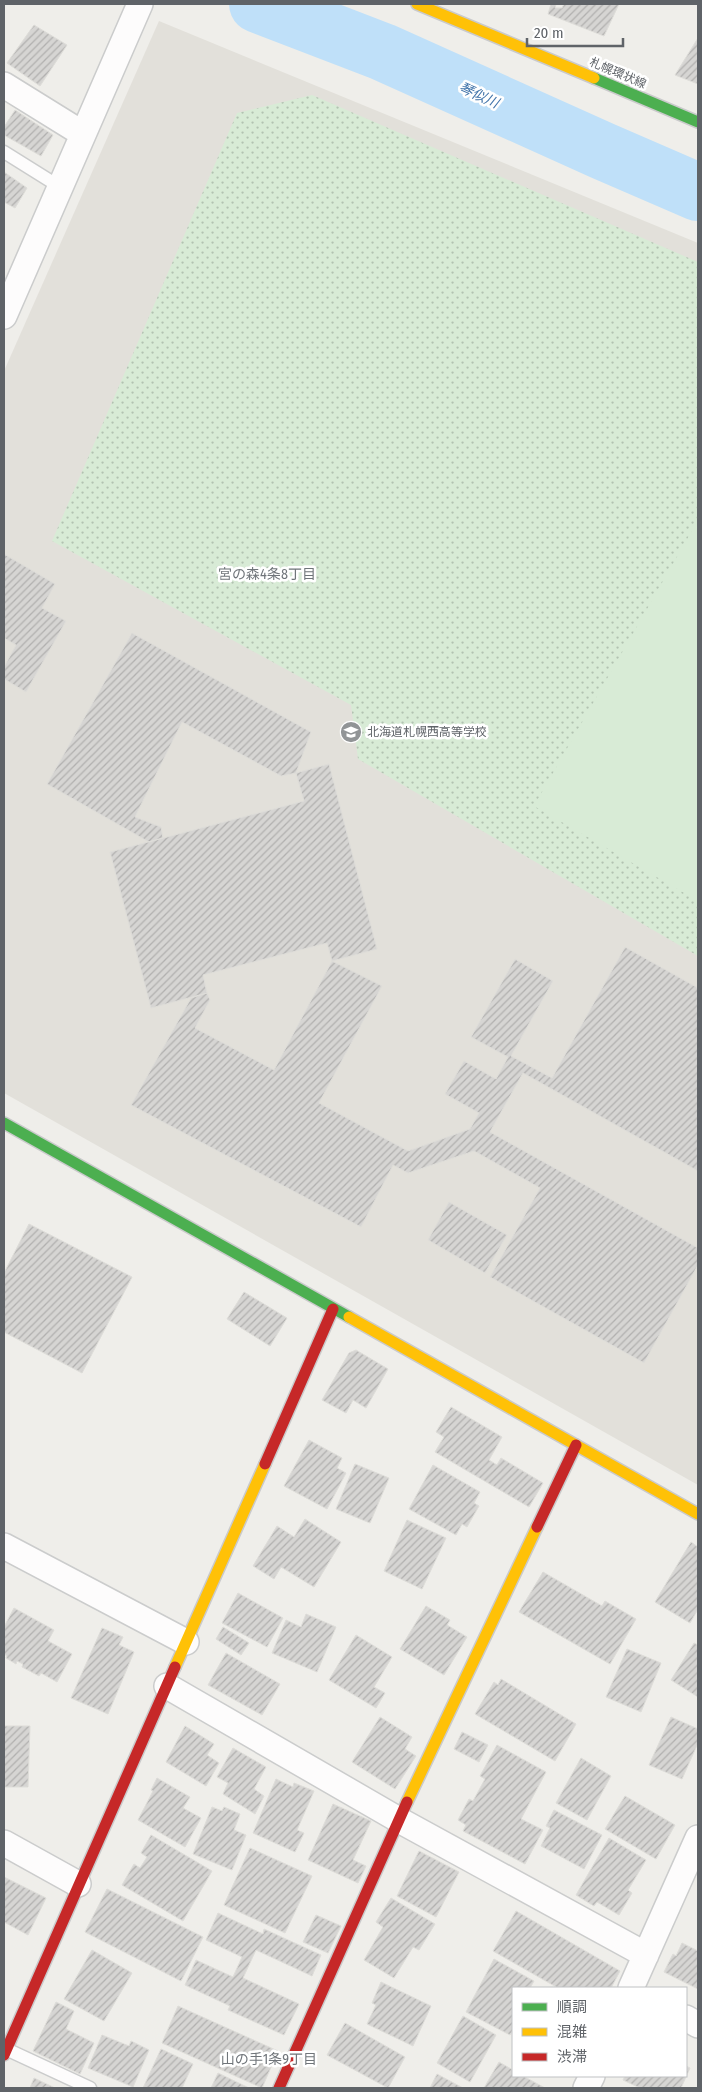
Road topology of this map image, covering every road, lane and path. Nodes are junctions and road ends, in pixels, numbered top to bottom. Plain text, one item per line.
1 (140, 4) edge
2 (416, 4) edge
3 (4, 85) edge
4 (698, 122) edge
5 (83, 134) junction
6 (4, 152) edge
7 (60, 187) junction
8 (4, 316) edge
9 (4, 1123) edge
10 (333, 1309) junction
11 (576, 1446) junction
12 (698, 1514) edge
13 (4, 1546) edge
14 (186, 1642) junction
15 (167, 1686) junction
16 (399, 1820) junction
17 (698, 1838) edge
18 (4, 1843) edge
19 (78, 1884) junction
20 (646, 1955) junction
21 (631, 1987) edge
22 (687, 2019) edge
23 (698, 2025) edge
24 (5, 2052) edge
25 (90, 2088) edge
26 (279, 2088) edge

1 - 5 street
2 - 4 street, 札幌環状線
3 - 5 street
5 - 7 street
6 - 7 lane
7 - 8 street
9 - 10 street
10 - 11 street
10 - 14 street
11 - 12 street
11 - 16 street
13 - 14 street
14 - 15 street
15 - 16 street
15 - 19 street
16 - 20 street
16 - 26 street
17 - 20 street
18 - 19 street
19 - 24 street
20 - 21 street
22 - 23 street
24 - 25 lane

